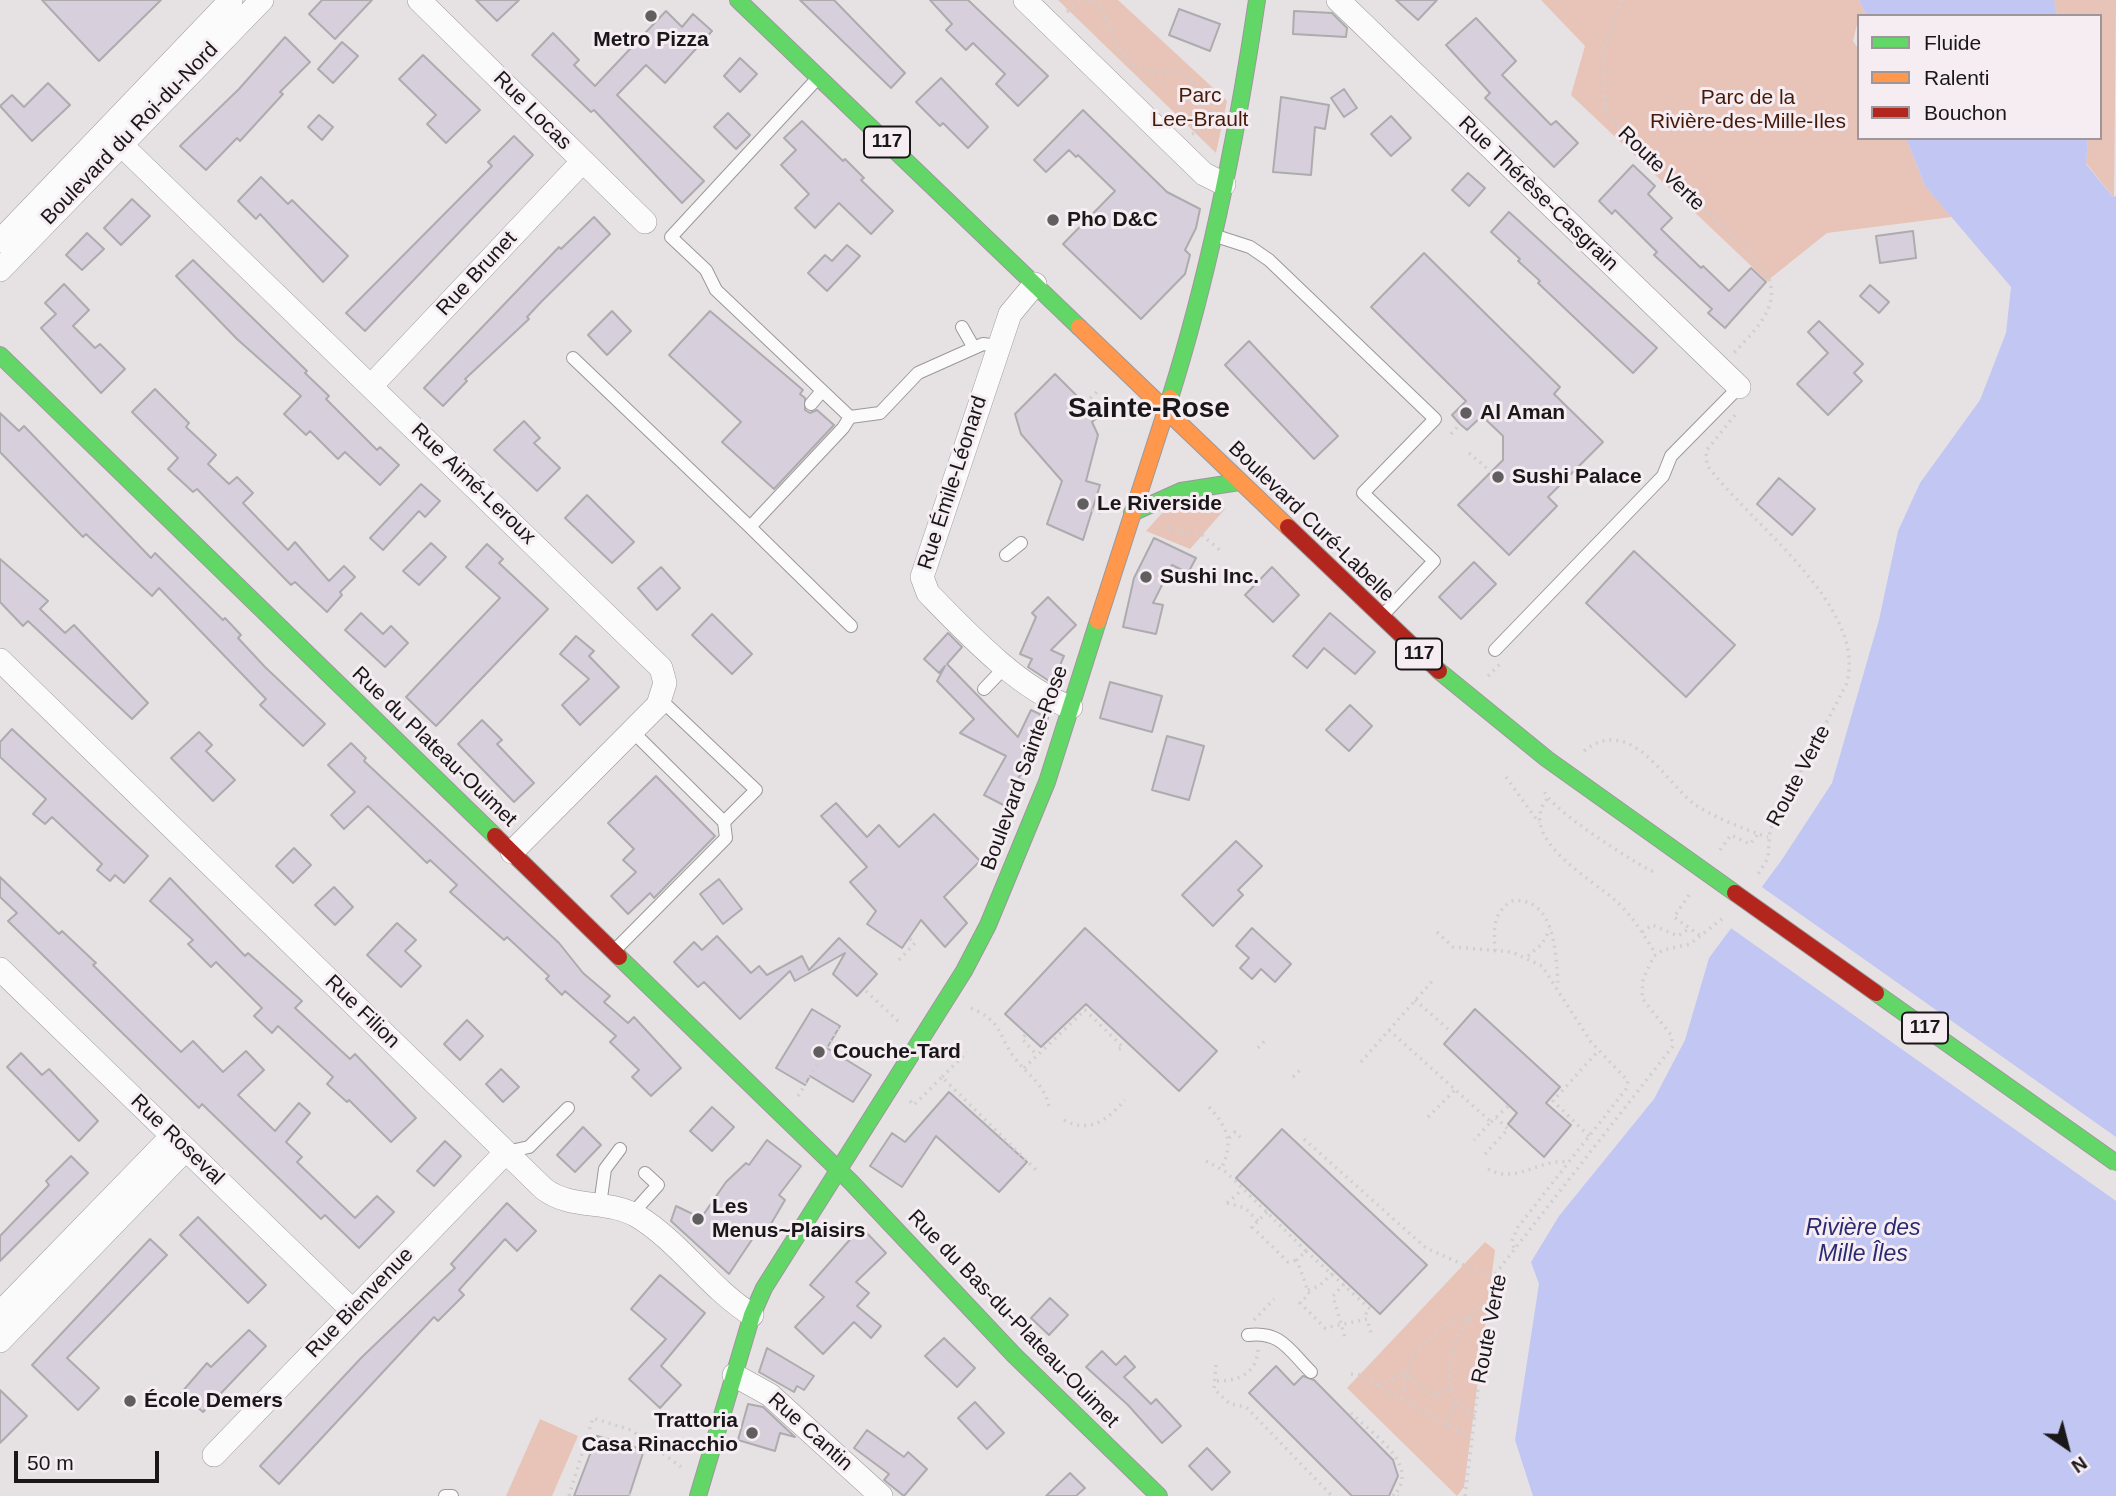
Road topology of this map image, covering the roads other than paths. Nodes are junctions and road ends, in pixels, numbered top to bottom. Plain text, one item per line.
1 (232, 0) edge
2 (262, 0) edge
3 (419, 0) edge
4 (738, 0) edge
5 (1025, 0) edge
6 (1257, 0) edge
7 (1338, 0) edge
8 (819, 77) junction
9 (114, 138) junction
10 (583, 161) junction
11 (1224, 184) junction
12 (645, 222) dead end
13 (1214, 235) junction
14 (0, 241) edge
15 (0, 270) edge
16 (1035, 284) junction
17 (962, 327) dead end
18 (998, 346) junction
19 (974, 348) junction
20 (0, 355) edge
21 (573, 358) dead end
22 (371, 386) junction
23 (822, 391) junction
24 (1738, 398) joint
25 (811, 404) dead end
26 (1164, 411) junction
27 (850, 417) junction
28 (1239, 482) junction
29 (1132, 513) junction
30 (750, 527) junction
31 (1021, 543) dead end
32 (1006, 555) dead end
33 (1380, 618) junction
34 (851, 626) dead end
35 (1494, 650) dead end
36 (0, 660) edge
37 (1006, 666) junction
38 (984, 689) dead end
39 (661, 700) junction
40 (1071, 707) junction
41 (632, 731) junction
42 (724, 822) junction
43 (512, 852) junction
44 (614, 951) junction
45 (5, 983) edge
46 (568, 1108) dead end
47 (179, 1143) junction
48 (620, 1149) dead end
49 (506, 1152) junction
50 (2116, 1163) edge
51 (839, 1170) junction
52 (646, 1173) dead end
53 (600, 1205) junction
54 (632, 1214) junction
55 (353, 1311) junction
56 (0, 1313) edge
57 (752, 1315) junction
58 (1246, 1332) road end
59 (0, 1341) edge
60 (1311, 1372) dead end
61 (734, 1375) junction
62 (214, 1455) dead end
63 (445, 1496) edge
64 (452, 1496) edge
65 (698, 1496) edge
66 (881, 1496) edge
67 (1159, 1496) edge

1 - 9 street, Boulevard du Roi-du-Nord
2 - 9 street, Boulevard du Roi-du-Nord
3 - 10 street, Rue Locas
4 - 8 street, Boulevard Curé-Labelle / 117
5 - 11 street
6 - 11 street, Boulevard Sainte-Rose
7 - 24 street, Rue Thérèse-Casgrain
8 - 16 street, Boulevard Curé-Labelle / 117
8 - 23 lane
9 - 14 street, Boulevard du Roi-du-Nord
9 - 15 street, Boulevard du Roi-du-Nord
9 - 22 street, Rue Aimé-Leroux
10 - 12 street, Rue Locas
10 - 22 street, Rue Brunet
11 - 13 street, Boulevard Sainte-Rose
13 - 26 street, Boulevard Sainte-Rose
13 - 33 lane
16 - 18 street, Rue Émile-Léonard
16 - 26 street, Boulevard Curé-Labelle / 117
17 - 19 lane
18 - 19 lane
18 - 37 street, Rue Émile-Léonard
19 - 27 lane
20 - 43 street, Rue du Plateau-Ouimet
21 - 30 lane
22 - 39 street, Rue Aimé-Leroux
23 - 25 lane
23 - 27 lane
24 - 35 lane
26 - 28 street, Boulevard Curé-Labelle / 117
26 - 29 street, Boulevard Sainte-Rose
27 - 30 lane
28 - 29 street
28 - 33 street, Boulevard Curé-Labelle / 117
29 - 40 street, Boulevard Sainte-Rose
30 - 34 lane
31 - 32 lane
33 - 50 street, Boulevard Curé-Labelle / 117, bridge
36 - 49 street, Rue Filion
37 - 38 lane
37 - 40 street, Rue Émile-Léonard
39 - 41 street
39 - 42 lane
40 - 51 street, Boulevard Sainte-Rose
41 - 42 lane
41 - 43 street
42 - 44 lane
43 - 44 street, Rue du Plateau-Ouimet
44 - 51 street, Rue du Plateau-Ouimet
45 - 47 street, Rue Roseval
46 - 49 lane
47 - 55 street, Rue Roseval
47 - 56 street
47 - 59 street
48 - 53 lane
49 - 53 street, Rue Filion
49 - 55 street, Rue Bienvenue
51 - 57 street, Boulevard Sainte-Rose
51 - 67 street, Rue du Bas-du-Plateau-Ouimet
52 - 54 lane
53 - 54 street, Rue Filion
54 - 57 street, Rue Filion
55 - 62 street, Rue Bienvenue
57 - 61 street, Boulevard Sainte-Rose
58 - 60 lane
61 - 65 street, Boulevard Sainte-Rose
61 - 66 street, Rue Cantin
63 - 64 lane

